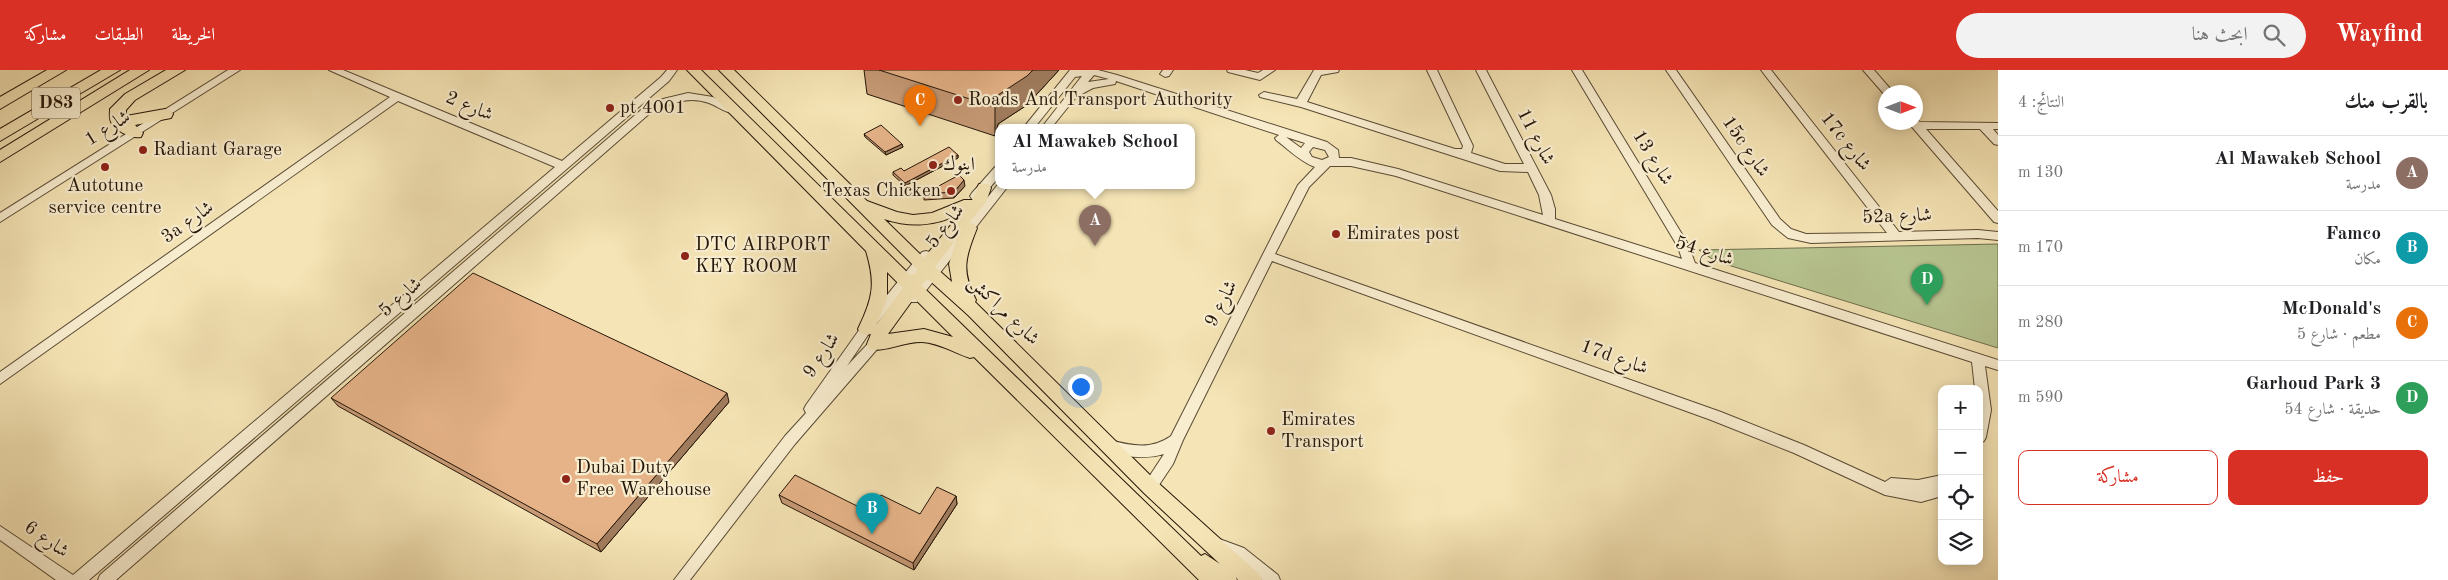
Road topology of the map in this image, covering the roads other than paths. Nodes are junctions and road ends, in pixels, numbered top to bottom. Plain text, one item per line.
1 (87, 70) edge
2 (112, 70) edge
3 (141, 70) edge
4 (155, 70) edge
5 (177, 70) edge
6 (235, 70) edge
7 (334, 70) edge
8 (672, 70) edge
9 (694, 70) edge
10 (726, 70) edge
11 (741, 70) edge
12 (1232, 70) edge
13 (1270, 70) edge
14 (1334, 70) edge
15 (1432, 70) edge
16 (1481, 70) edge
17 (1576, 70) edge
18 (1671, 70) edge
19 (1766, 70) edge
20 (1868, 70) edge
21 (57, 71) edge
22 (1090, 71) edge
23 (1073, 72) edge
24 (1111, 76) edge
25 (1882, 85) edge
26 (1264, 95) dead end
27 (398, 96) junction
28 (1070, 97) junction
29 (98, 98) junction
30 (0, 104) edge
31 (760, 104) junction
32 (1303, 104) junction
33 (165, 114) junction
34 (740, 115) junction
35 (0, 121) edge
36 (121, 122) junction
37 (1031, 124) edge
38 (1049, 124) edge
39 (1923, 126) edge
40 (1993, 128) edge
41 (1921, 130) edge
42 (135, 133) junction
43 (0, 136) edge
44 (1998, 141) edge
45 (1315, 143) junction
46 (1463, 152) junction
47 (1304, 156) junction
48 (0, 157) edge
49 (1330, 159) junction
50 (1529, 165) junction
51 (563, 166) junction
52 (995, 175) edge
53 (1304, 185) junction
54 (984, 188) junction
55 (1000, 189) edge
56 (861, 204) junction
57 (969, 204) junction
58 (514, 208) junction
59 (526, 215) junction
60 (0, 218) edge
61 (1998, 218) edge
62 (845, 219) junction
63 (1553, 224) junction
64 (969, 228) junction
65 (1998, 230) edge
66 (1978, 234) junction
67 (1896, 236) junction
68 (1998, 236) edge
69 (1796, 237) joint
70 (1680, 241) junction
71 (872, 247) junction
72 (1269, 256) junction
73 (1678, 264) junction
74 (1690, 268) junction
75 (919, 277) junction
76 (974, 311) junction
77 (866, 329) junction
78 (875, 344) junction
79 (1017, 354) junction
80 (987, 360) junction
81 (1978, 360) junction
82 (1998, 365) edge
83 (0, 379) edge
84 (1980, 430) edge
85 (795, 435) junction
86 (1176, 440) junction
87 (1108, 446) junction
88 (1857, 476) junction
89 (1938, 482) edge
90 (1150, 488) junction
91 (1938, 491) edge
92 (0, 532) edge
93 (1208, 542) junction
94 (1191, 559) junction
95 (68, 580) edge
96 (78, 580) edge
97 (105, 580) edge
98 (681, 580) edge
99 (1212, 580) edge
100 (1227, 580) edge
101 (1252, 580) edge
102 (1273, 580) edge

1 - 35 highway, D83
2 - 43 highway, D83
3 - 29 highway, D83
4 - 29 highway
5 - 36 highway
6 - 33 street, شارع 1
7 - 27 street, شارع 2
8 - 51 street, شارع 5
9 - 34 main road, شارع مراكش
10 - 31 main road, شارع مراكش
11 - 31 main road
12 - 13 street
14 - 32 street
15 - 46 street
16 - 50 street, شارع 11
17 - 70 street, شارع 13
18 - 69 street, 15c شارع
19 - 67 street, 17c شارع
20 - 25 street
21 - 30 highway, D83
22 - 23 street
22 - 24 street
22 - 28 street
23 - 37 street
24 - 28 street
24 - 45 street
24 - 47 street
26 - 32 street
27 - 51 street, شارع 2
27 - 83 street, 3a شارع
28 - 38 street
29 - 48 highway, D83
31 - 56 main road, شارع مراكش
32 - 46 street
33 - 36 highway
33 - 42 street, شارع 1
34 - 59 street, شارع 5
34 - 62 main road, شارع مراكش
36 - 42 highway
39 - 40 street
40 - 44 street
41 - 61 street
42 - 60 street, شارع 1
45 - 47 street
45 - 49 street
46 - 50 street
47 - 49 street
47 - 53 street, شارع 9
49 - 53 street, شارع 9
49 - 63 street, شارع 54
50 - 63 street, شارع 11
51 - 58 street, شارع 5
52 - 54 street, شارع 5
53 - 72 street, شارع 9
54 - 57 street, شارع 5
54 - 75 main road
55 - 64 street, شارع 5
56 - 57 main road
56 - 75 main road, شارع مراكش
57 - 75 street, شارع 5
58 - 59 street
58 - 96 street, شارع 5
59 - 97 street, شارع 5
62 - 71 main road, شارع مراكش
62 - 75 main road
63 - 73 street, شارع 54
64 - 75 street, شارع 5
64 - 76 main road
65 - 66 street
66 - 67 street, 52a شارع
66 - 68 street, 52a شارع
67 - 69 street, 52a شارع
70 - 73 street
70 - 74 street, شارع 13
71 - 75 main road, شارع مراكش
71 - 77 main road
72 - 86 street, شارع 9
72 - 88 street, 17d شارع
73 - 74 street, شارع 54
74 - 81 street, شارع 54
75 - 76 main road, شارع مراكش
75 - 77 street, شارع 9
75 - 78 main road
75 - 79 main road
75 - 80 main road, شارع مراكش
76 - 79 main road, شارع مراكش
77 - 85 street, شارع 9
78 - 80 main road
78 - 85 street, شارع 9
79 - 87 main road, شارع مراكش
80 - 94 main road, شارع مراكش
81 - 82 street, شارع 54
81 - 84 street
85 - 98 street, شارع 9
86 - 87 street
86 - 90 street, شارع 9
87 - 90 main road, شارع مراكش
88 - 89 street
88 - 91 street, 17d شارع
90 - 93 main road, شارع مراكش
92 - 95 street, شارع 6
93 - 101 main road, شارع مراكش
93 - 102 street
94 - 99 main road, شارع مراكش
94 - 100 main road

